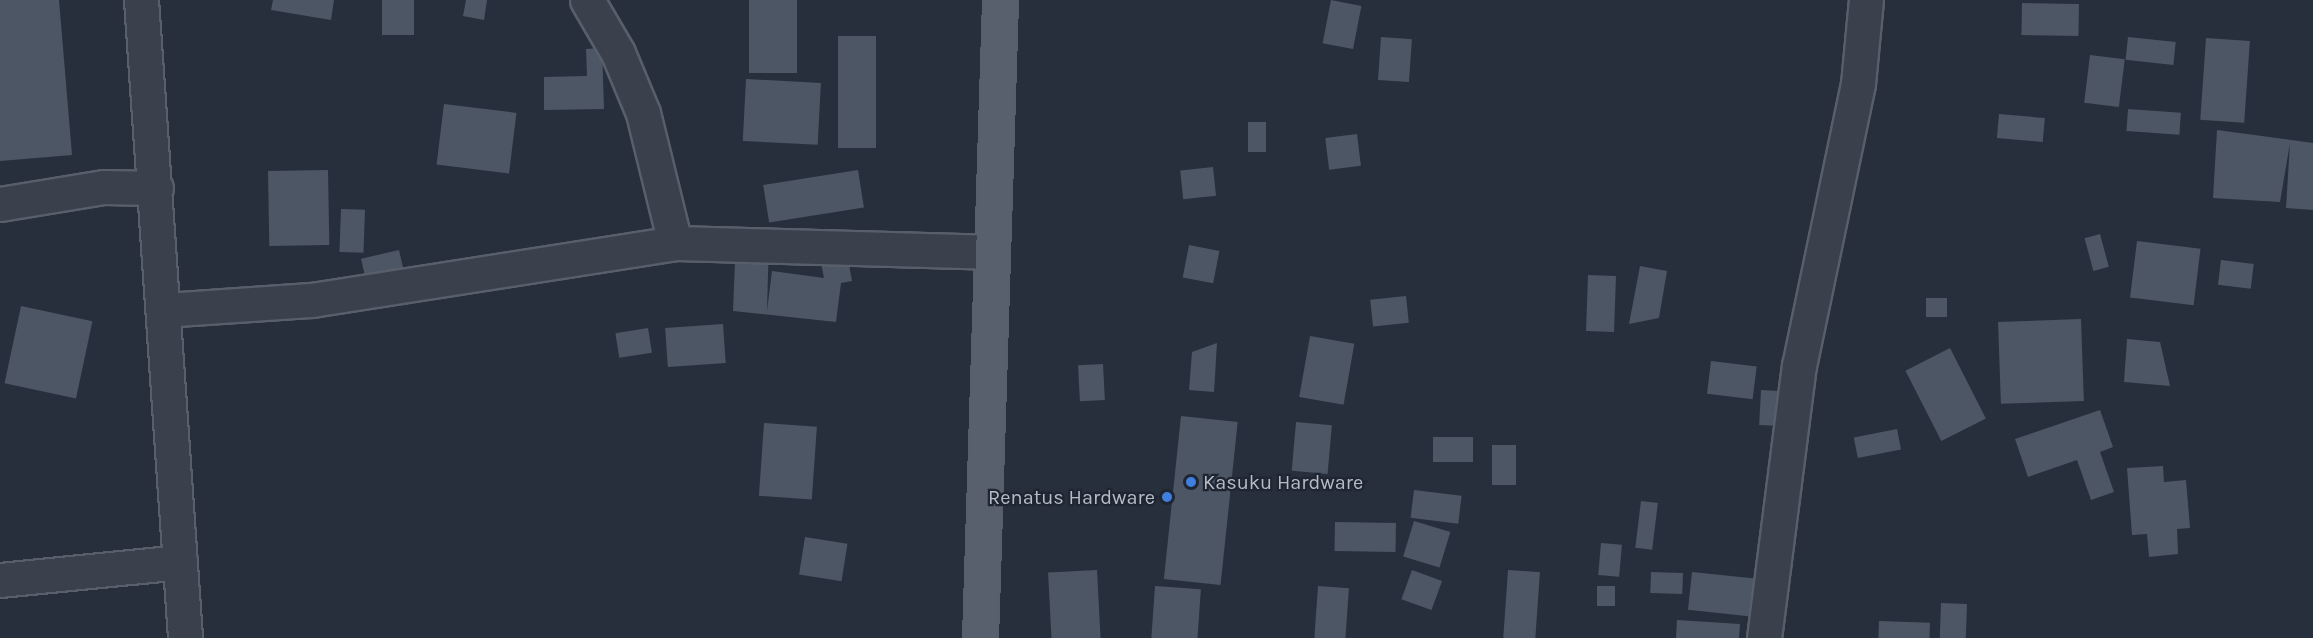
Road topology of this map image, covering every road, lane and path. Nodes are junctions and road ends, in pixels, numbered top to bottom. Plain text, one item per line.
1 (141, 0) edge
2 (587, 0) edge
3 (1000, 0) edge
4 (1866, 0) edge
5 (156, 188) junction
6 (0, 204) edge
7 (675, 243) junction
8 (990, 252) junction
9 (164, 309) junction
10 (180, 562) junction
11 (0, 580) edge
12 (185, 638) edge
13 (980, 638) edge
14 (1764, 638) edge

1 - 5 street
2 - 7 street
3 - 8 main road
4 - 14 street
5 - 6 street
5 - 9 street
7 - 8 street
7 - 9 street
8 - 13 main road
9 - 10 street
10 - 11 street
10 - 12 street

